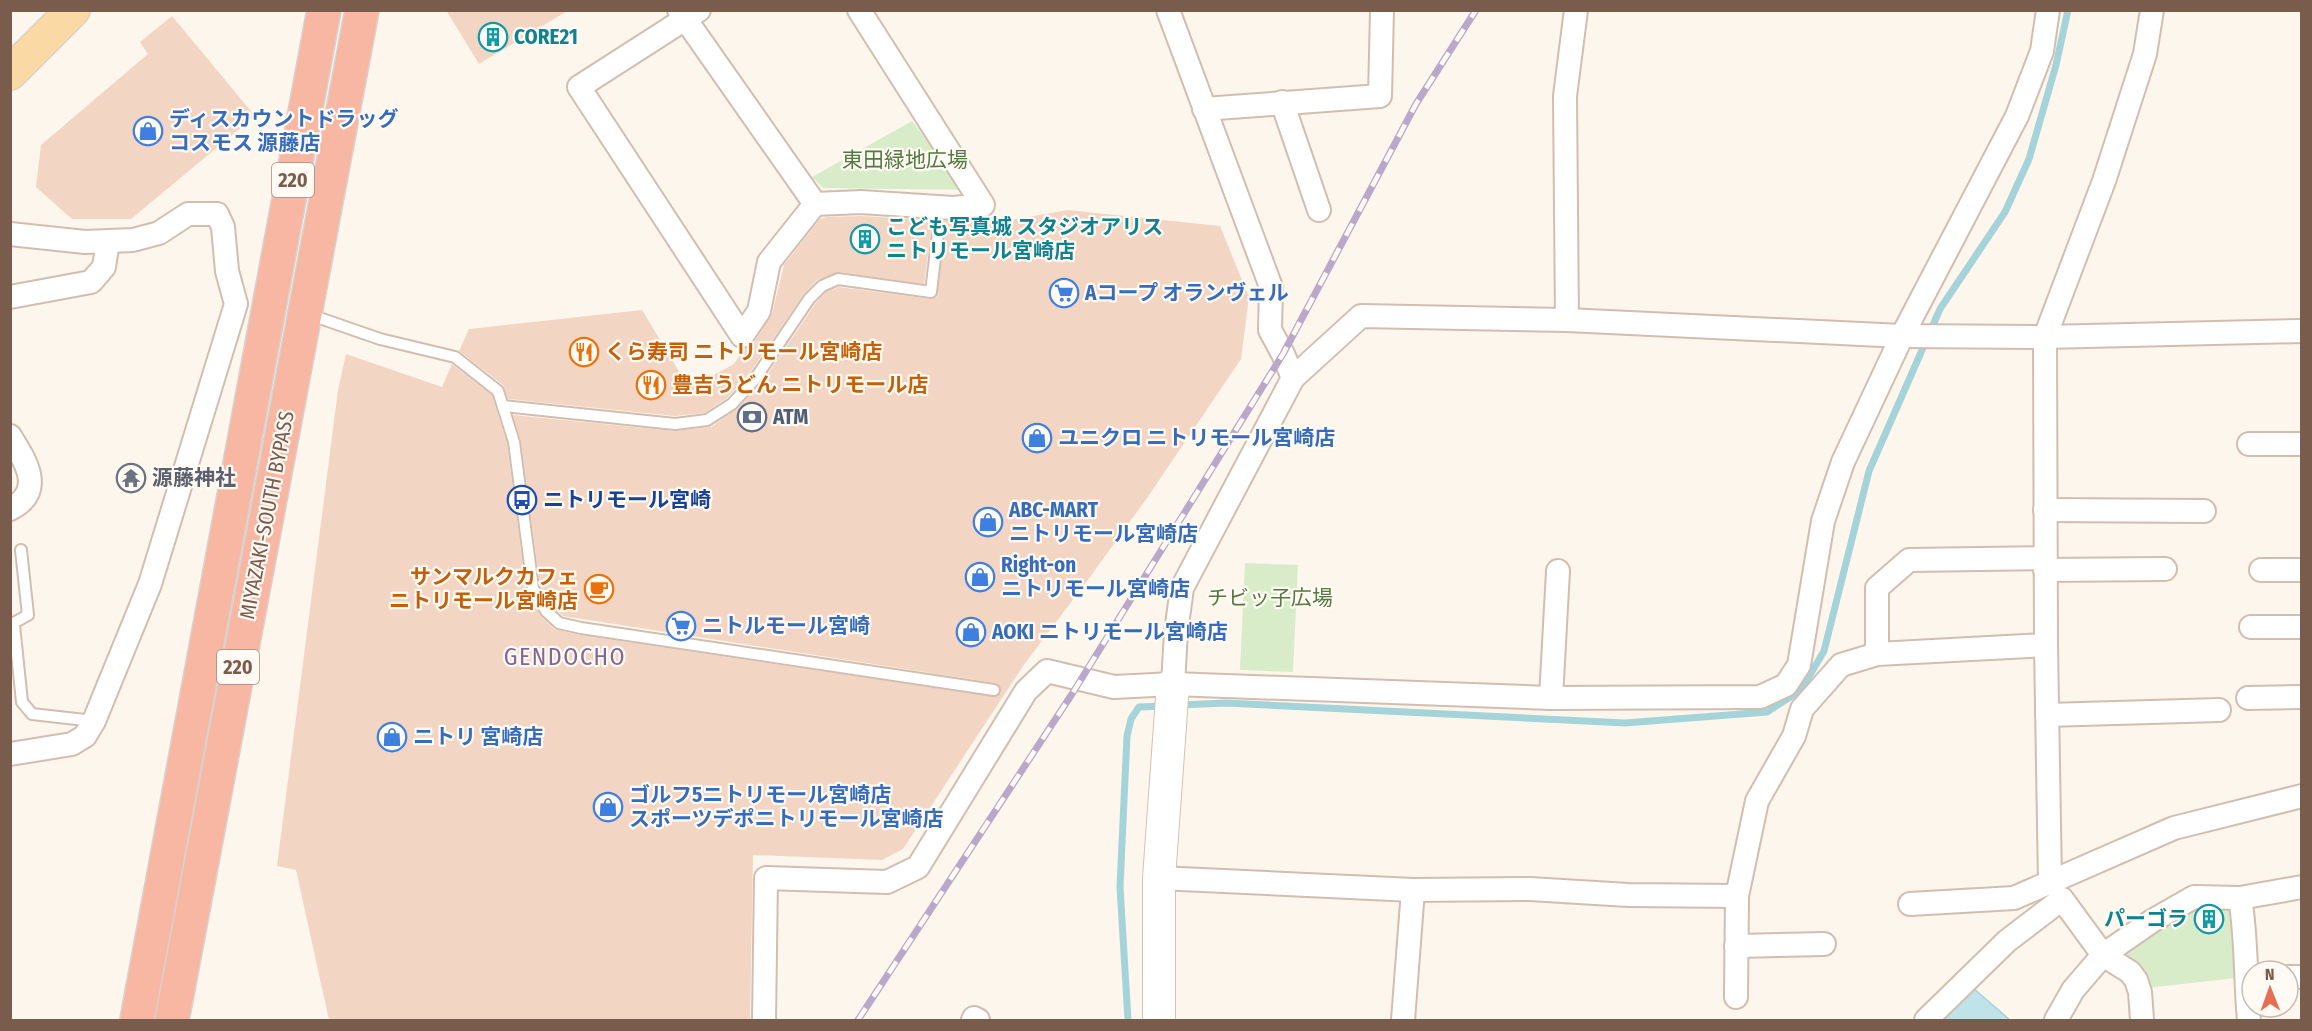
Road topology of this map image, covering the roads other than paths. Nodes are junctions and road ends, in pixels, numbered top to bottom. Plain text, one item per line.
1 (73, 10) edge
2 (324, 10) edge
3 (362, 10) edge
4 (860, 10) edge
5 (1168, 10) edge
6 (1383, 10) edge
7 (1576, 10) edge
8 (2048, 10) edge
9 (2152, 10) edge
10 (688, 14) edge
11 (10, 73) edge
12 (1282, 102) junction
13 (1204, 109) junction
14 (815, 204) junction
15 (1319, 210) dead end
16 (938, 233) dead end
17 (10, 234) edge
18 (108, 241) junction
19 (10, 297) edge
20 (236, 304) junction
21 (270, 306) junction
22 (305, 313) junction
23 (1567, 320) junction
24 (2301, 331) edge
25 (1902, 336) junction
26 (2045, 337) junction
27 (1293, 378) junction
28 (503, 406) junction
29 (10, 436) edge
30 (2249, 444) dead end
31 (2301, 444) edge
32 (10, 509) edge
33 (2045, 510) junction
34 (2204, 512) dead end
35 (21, 550) dead end
36 (2045, 564) junction
37 (2165, 569) dead end
38 (2261, 570) dead end
39 (2301, 570) edge
40 (1558, 571) dead end
41 (12, 625) edge
42 (2251, 627) dead end
43 (2301, 627) edge
44 (2046, 645) junction
45 (1877, 654) junction
46 (1173, 684) junction
47 (994, 690) dead end
48 (1794, 697) junction
49 (2301, 697) edge
50 (1551, 698) junction
51 (2248, 698) dead end
52 (2219, 710) dead end
53 (2047, 715) junction
54 (94, 721) junction
55 (10, 754) edge
56 (2301, 796) edge
57 (1159, 878) junction
58 (2050, 884) junction
59 (2301, 887) edge
60 (1413, 890) junction
61 (1737, 896) junction
62 (2240, 898) junction
63 (1910, 904) dead end
64 (1824, 944) dead end
65 (1736, 946) junction
66 (2103, 955) junction
67 (2248, 959) edge
68 (1736, 996) dead end
69 (137, 1020) edge
70 (172, 1020) edge
71 (764, 1020) edge
72 (973, 1020) edge
73 (978, 1020) edge
74 (1159, 1020) edge
75 (1403, 1020) edge
76 (1926, 1020) edge
77 (2056, 1020) edge
78 (2142, 1020) edge

1 - 11 main road
2 - 21 highway, MIYAZAKI-SOUTH BYPASS / 220
3 - 22 highway, MIYAZAKI-SOUTH BYPASS / 220
4 - 14 street
5 - 13 street
6 - 12 street
7 - 23 street
8 - 25 street
9 - 26 street
10 - 14 street
10 - 14 street
12 - 13 street
12 - 15 street
13 - 27 street
16 - 28 lane
17 - 18 street
18 - 19 street
18 - 20 street
20 - 21 street
20 - 54 street
21 - 22 street
21 - 69 highway, MIYAZAKI-SOUTH BYPASS / 220
22 - 28 lane
22 - 70 highway, MIYAZAKI-SOUTH BYPASS / 220
23 - 25 street
23 - 27 street
24 - 26 street
25 - 26 street
25 - 48 street
26 - 33 street
27 - 46 street
28 - 47 lane
29 - 32 street
30 - 31 street
33 - 34 street
33 - 36 street
35 - 41 lane
36 - 37 street
36 - 44 street
36 - 45 street
38 - 39 street
40 - 50 street
41 - 54 lane
42 - 43 street
44 - 45 street
44 - 53 street
45 - 48 street
46 - 50 street
46 - 57 street
46 - 71 street
48 - 50 street
48 - 61 street
49 - 51 street
52 - 53 street
53 - 58 street
54 - 55 street
56 - 58 street
57 - 60 street
57 - 74 street
58 - 63 street
59 - 62 street
60 - 61 street
60 - 75 street
61 - 65 street
62 - 66 street
62 - 67 street
64 - 65 street
65 - 68 street
66 - 76 street
66 - 77 street
66 - 78 street
72 - 73 street

